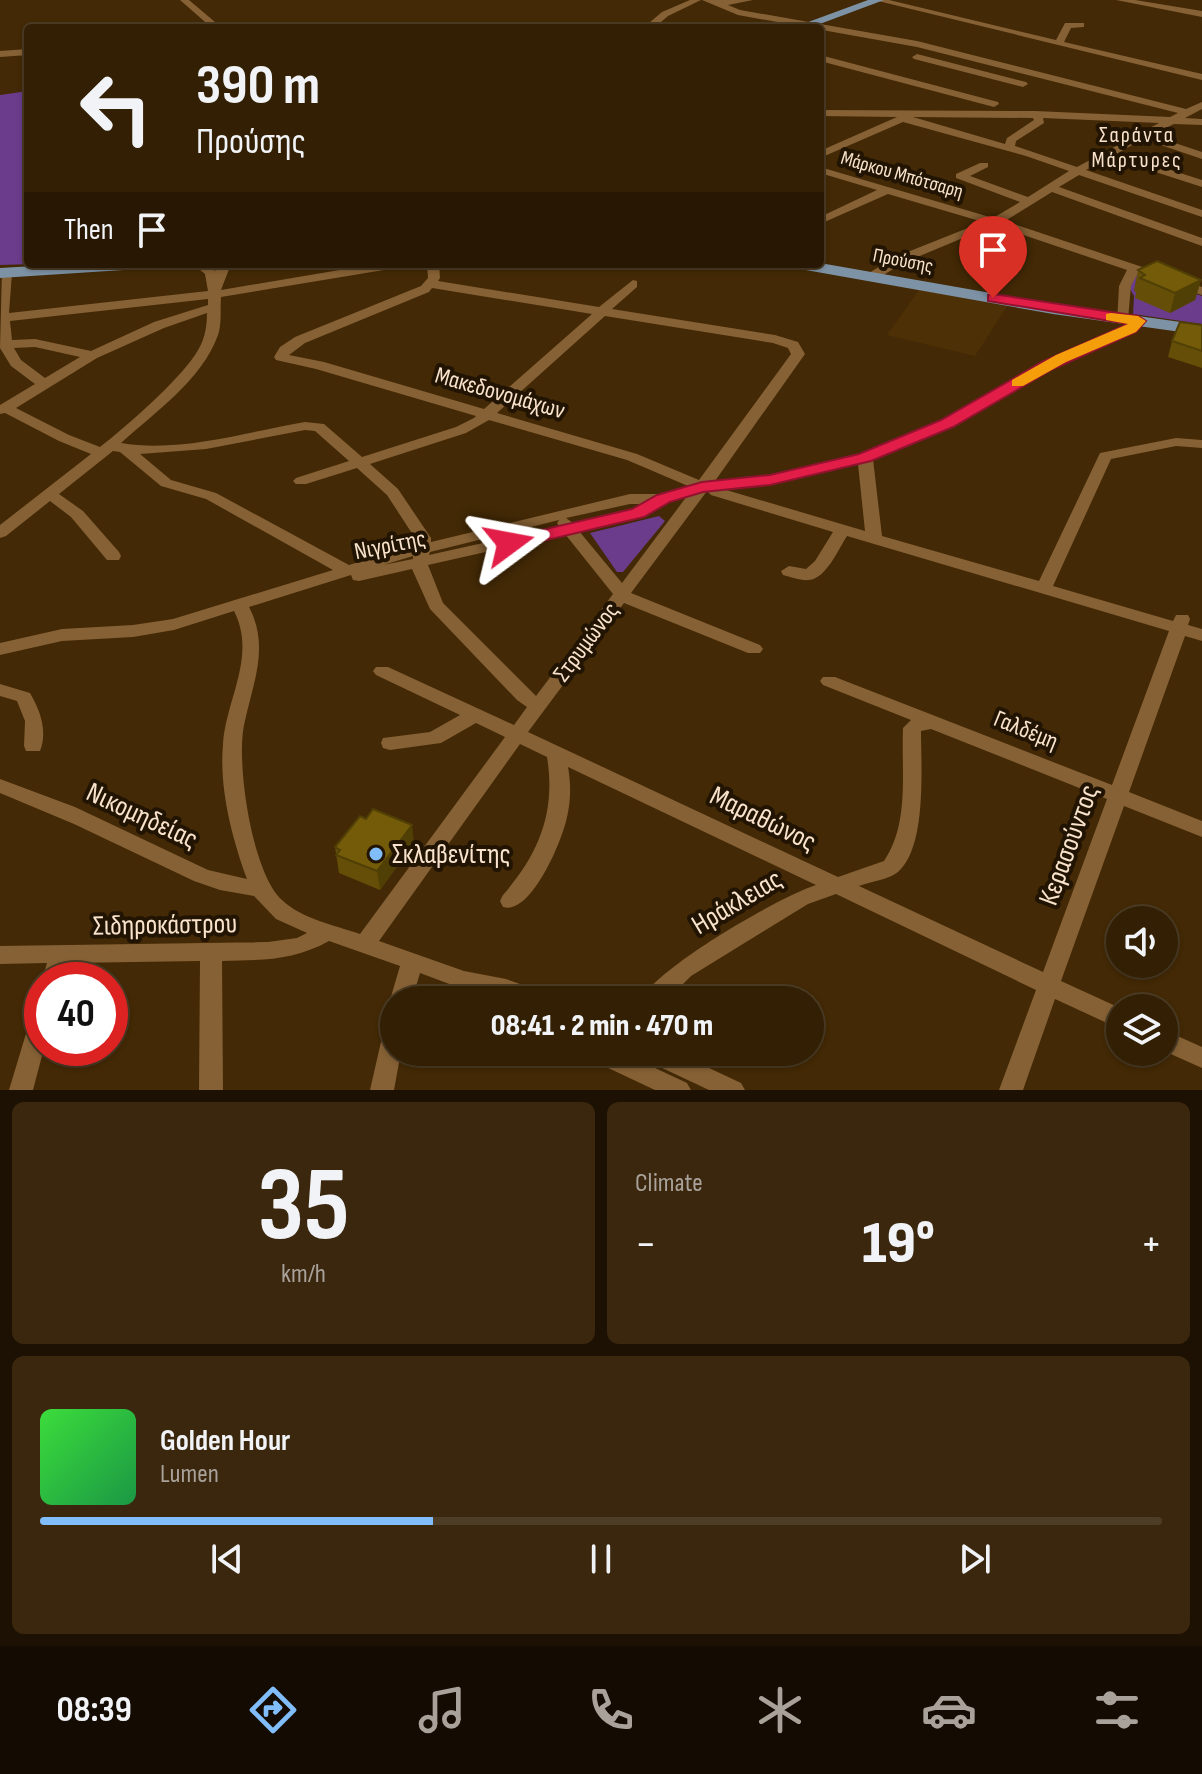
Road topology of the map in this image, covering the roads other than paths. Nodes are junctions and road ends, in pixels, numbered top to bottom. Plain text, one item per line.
1 (184, 0) edge
2 (697, 0) edge
3 (706, 0) edge
4 (746, 0) edge
5 (878, 0) edge
6 (1120, 0) edge
7 (716, 5) junction
8 (1202, 14) edge
9 (212, 24) edge
10 (653, 24) edge
11 (794, 24) edge
12 (809, 24) edge
13 (1081, 25) dead end
14 (824, 29) edge
15 (889, 38) junction
16 (1059, 43) junction
17 (863, 47) dead end
18 (933, 48) junction
19 (24, 52) edge
20 (0, 54) edge
21 (917, 57) junction
22 (824, 59) edge
23 (906, 64) dead end
24 (896, 70) dead end
25 (885, 76) junction
26 (1202, 77) edge
27 (1013, 89) dead end
28 (939, 90) junction
29 (824, 101) edge
30 (1202, 105) edge
31 (824, 113) edge
32 (854, 113) junction
33 (942, 114) junction
34 (984, 114) junction
35 (1035, 114) junction
36 (908, 116) junction
37 (1181, 118) junction
38 (1202, 122) edge
39 (1202, 128) edge
40 (1144, 136) junction
41 (1009, 148) junction
42 (824, 153) edge
43 (1108, 153) junction
44 (1202, 156) edge
45 (984, 165) dead end
46 (1078, 170) junction
47 (824, 171) edge
48 (1202, 184) edge
49 (1049, 187) junction
50 (887, 190) junction
51 (1029, 201) junction
52 (1202, 214) edge
53 (824, 219) edge
54 (995, 221) junction
55 (1202, 242) edge
56 (1135, 267) junction
57 (79, 268) edge
58 (204, 268) edge
59 (224, 268) edge
60 (373, 268) edge
61 (433, 268) edge
62 (824, 268) edge
63 (3, 273) edge
64 (873, 276) junction
65 (431, 284) junction
66 (633, 284) dead end
67 (1202, 291) edge
68 (215, 296) junction
69 (604, 311) junction
70 (3, 318) junction
71 (1130, 320) junction
72 (1195, 329) edge
73 (3, 343) edge
74 (92, 355) junction
75 (43, 383) junction
76 (3, 409) edge
77 (483, 418) junction
78 (1202, 444) edge
79 (112, 449) junction
80 (865, 457) junction
81 (358, 463) junction
82 (301, 481) dead end
83 (705, 488) junction
84 (50, 494) junction
85 (565, 522) junction
86 (843, 529) junction
87 (0, 533) edge
88 (878, 539) junction
89 (113, 556) dead end
90 (421, 557) junction
91 (347, 571) junction
92 (789, 571) dead end
93 (1046, 583) junction
94 (310, 585) junction
95 (622, 595) junction
96 (240, 606) junction
97 (1180, 624) junction
98 (1202, 625) edge
99 (1202, 635) edge
100 (0, 649) edge
101 (754, 649) dead end
102 (382, 671) dead end
103 (829, 681) dead end
104 (0, 690) edge
105 (538, 706) junction
106 (475, 715) junction
107 (932, 722) junction
108 (517, 734) junction
109 (390, 743) dead end
110 (33, 746) dead end
111 (556, 754) junction
112 (0, 786) edge
113 (1118, 796) junction
114 (1202, 829) edge
115 (832, 886) junction
116 (262, 889) junction
117 (510, 901) dead end
118 (327, 932) junction
119 (364, 945) junction
120 (211, 953) junction
121 (60, 954) junction
122 (0, 955) edge
123 (58, 962) edge
124 (412, 962) junction
125 (464, 980) junction
126 (405, 986) edge
127 (472, 986) edge
128 (496, 986) edge
129 (666, 986) edge
130 (1050, 986) junction
131 (1106, 1012) edge
132 (1178, 1047) edge
133 (1202, 1058) edge
134 (28, 1066) edge
135 (387, 1066) edge
136 (632, 1066) edge
137 (681, 1066) edge
138 (21, 1090) edge
139 (211, 1090) edge
140 (382, 1090) edge
141 (679, 1090) edge
142 (733, 1090) edge
143 (1011, 1090) edge

1 - 9 street
2 - 10 street
3 - 7 street
4 - 7 street
5 - 12 main road
5 - 16 street
6 - 8 street
7 - 11 street
13 - 16 street
14 - 15 street
15 - 17 street
15 - 18 street
16 - 26 street
18 - 21 street
18 - 37 street
19 - 20 street
21 - 23 street
21 - 27 street
22 - 25 street
24 - 25 street
25 - 28 street
28 - 33 street
28 - 34 street
29 - 32 street
30 - 37 street
31 - 32 street
32 - 36 street
33 - 34 street
33 - 36 street
34 - 35 street
35 - 37 street
35 - 41 street
36 - 41 street
36 - 42 street
37 - 38 street
37 - 39 street
37 - 40 street
40 - 43 street
40 - 44 street
41 - 46 street
43 - 46 street
43 - 48 street
45 - 51 street
46 - 49 street
46 - 52 street
47 - 50 street, Μάρκου Μπότσαρη
49 - 51 street
49 - 55 street
50 - 53 street
50 - 54 street, Μάρκου Μπότσαρη
51 - 54 street
54 - 56 street, Μάρκου Μπότσαρη
54 - 64 street
56 - 67 street, Μάρκου Μπότσαρη
56 - 71 street
57 - 63 main road
58 - 68 street
59 - 68 street
60 - 68 street
61 - 65 street
62 - 64 main road, Προύσης
63 - 70 street
64 - 71 main road, Προύσης
65 - 69 street
65 - 77 street
66 - 69 street
68 - 70 street
68 - 74 street
68 - 79 street
69 - 77 street
69 - 83 street, Στρυμώνος
70 - 73 street
71 - 72 main road, Προύσης
71 - 80 street, Νιγρίτης
73 - 74 street
73 - 75 street
74 - 75 street
75 - 76 street
76 - 79 street
77 - 81 street
77 - 83 street
78 - 93 street
79 - 81 street
79 - 84 street
79 - 91 street
80 - 83 street, Νιγρίτης
80 - 88 street
81 - 82 street
81 - 90 street
83 - 85 street, Νιγρίτης
83 - 86 street
83 - 95 street, Στρυμώνος
84 - 87 street
84 - 89 street
85 - 90 street, Νιγρίτης
85 - 95 street
86 - 88 street
86 - 92 street
88 - 93 street
90 - 91 street, Νιγρίτης
90 - 94 street, Νιγρίτης
90 - 105 street
91 - 94 street, Νιγρίτης
93 - 97 street
94 - 96 street, Νιγρίτης
95 - 101 street
95 - 105 street, Στρυμώνος
96 - 100 street, Νιγρίτης
96 - 116 street
97 - 98 street
97 - 99 street
97 - 113 street, Κερασούντος
102 - 106 street, Μαραθώνος
103 - 107 street, Γαλδέμη
104 - 110 street
105 - 108 street, Στρυμώνος
106 - 108 street, Μαραθώνος
106 - 109 street
107 - 113 street, Γαλδέμη
107 - 115 street, Ηράκλειας
108 - 111 street, Μαραθώνος
108 - 119 street, Στρυμώνος
111 - 115 street, Μαραθώνος
111 - 117 street
112 - 116 street, Νικομηδείας
113 - 114 street, Γαλδέμη
113 - 130 street, Κερασούντος
115 - 129 street, Ηράκλειας
115 - 130 street, Μαραθώνος
116 - 118 street
118 - 119 street
118 - 120 street, Σιδηροκάστρου
119 - 124 street
120 - 121 street, Σιδηροκάστρου
120 - 139 street
121 - 122 street, Σιδηροκάστρου
121 - 123 street
124 - 125 street
124 - 126 street
125 - 127 street
125 - 128 street
130 - 131 street, Μαραθώνος
130 - 143 street, Κερασούντος
132 - 133 street
134 - 138 street
135 - 140 street
136 - 141 street
137 - 142 street

